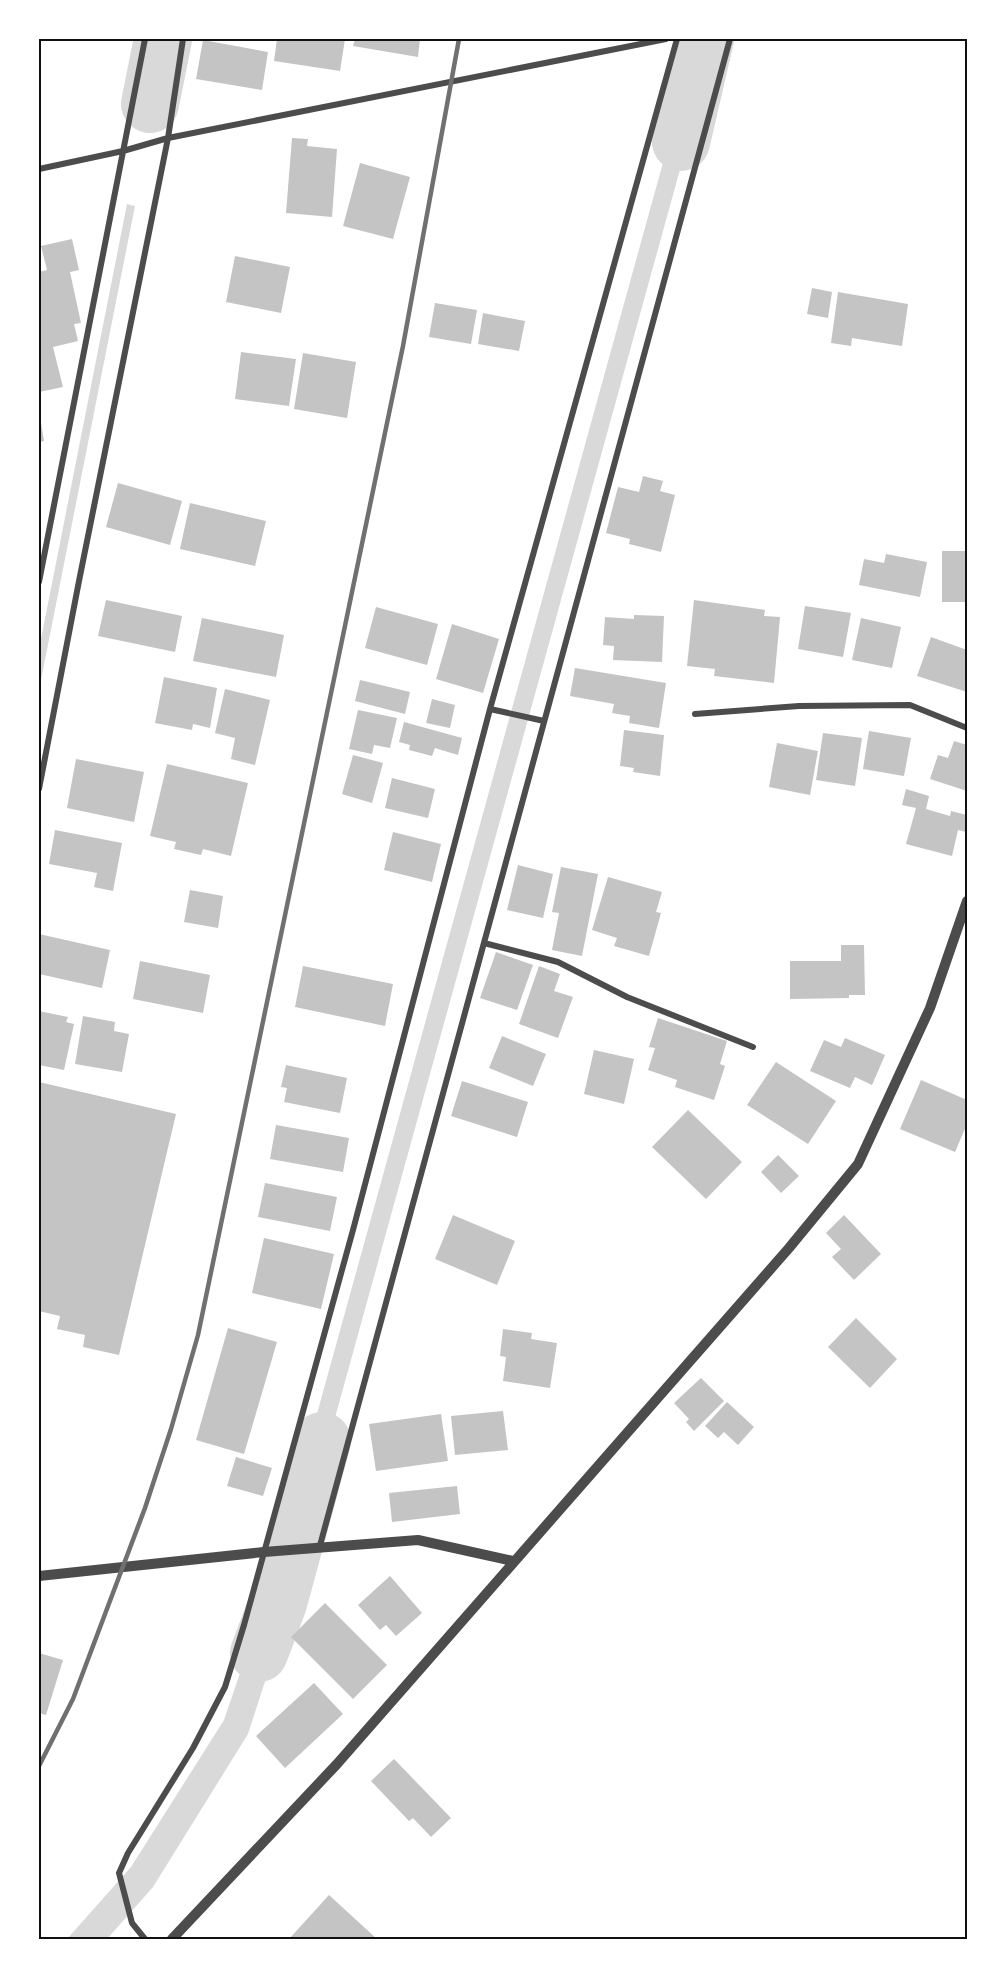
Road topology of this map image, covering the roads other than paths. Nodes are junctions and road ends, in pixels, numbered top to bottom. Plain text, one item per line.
1 (145, 39) edge
2 (183, 39) edge
3 (666, 39) edge
4 (677, 39) edge
5 (730, 39) edge
6 (168, 138) junction
7 (123, 151) junction
8 (39, 169) edge
9 (39, 582) edge
10 (490, 709) junction
11 (695, 714) dead end
12 (544, 721) junction
13 (967, 728) edge
14 (39, 789) edge
15 (967, 901) edge
16 (484, 943) junction
17 (753, 1047) dead end
18 (316, 1549) junction
19 (269, 1552) junction
20 (513, 1561) junction
21 (39, 1576) edge
22 (145, 1939) edge
23 (172, 1939) edge

1 - 7 street
2 - 6 street
3 - 6 street
4 - 10 street
5 - 12 street
6 - 7 street
6 - 14 street
7 - 8 street
7 - 9 street
10 - 12 street
10 - 19 street
11 - 13 street
12 - 16 street
15 - 20 street
16 - 17 street
16 - 18 street
18 - 19 street
18 - 20 street
19 - 21 street
19 - 22 street
20 - 23 street

